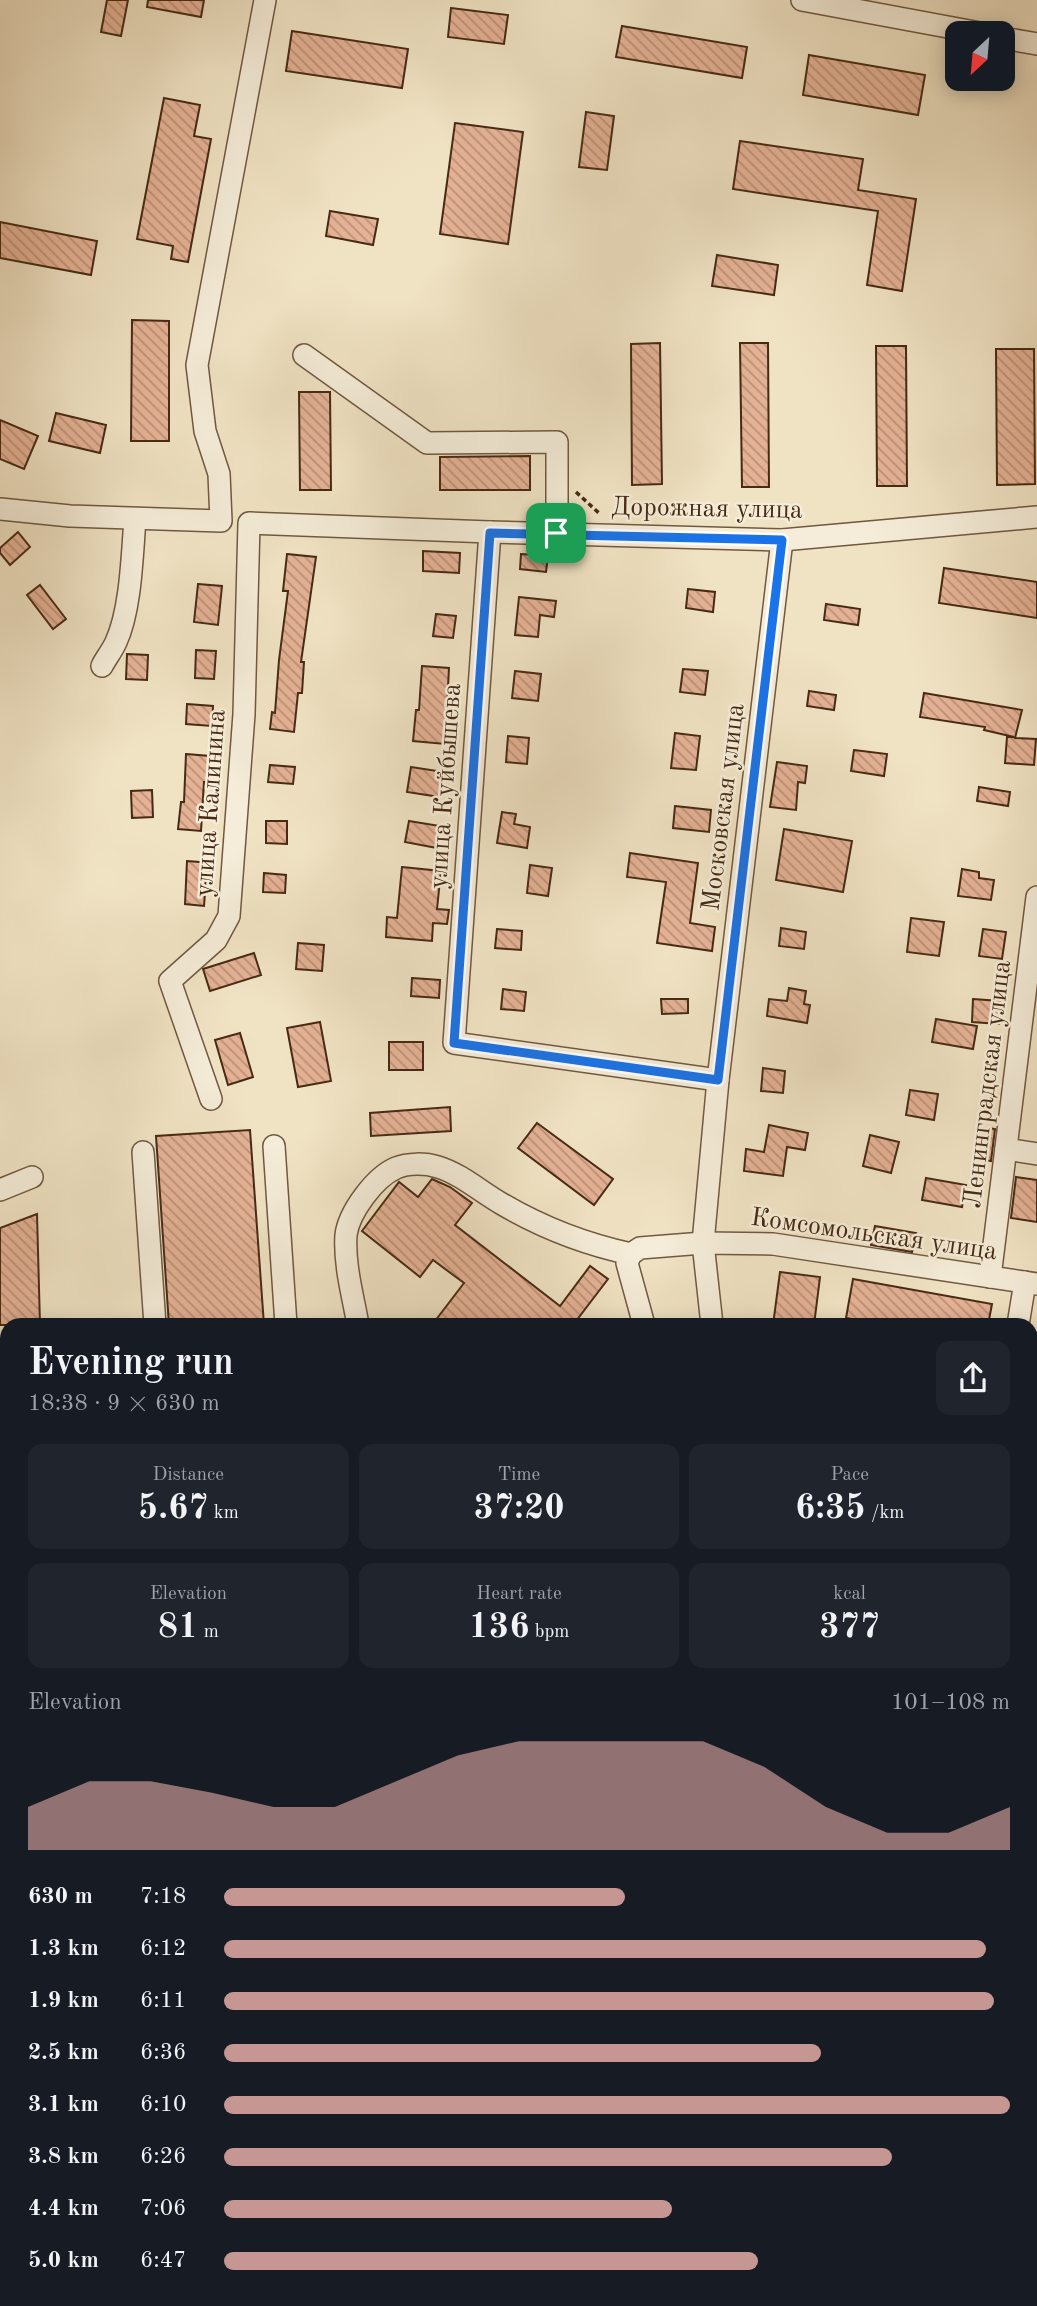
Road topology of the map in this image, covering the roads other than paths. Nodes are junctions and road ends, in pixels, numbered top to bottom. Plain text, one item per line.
1 (265, 0) edge
2 (802, 0) edge
3 (945, 27) edge
4 (1015, 40) edge
5 (1037, 44) edge
6 (304, 355) dead end
7 (0, 509) edge
8 (1037, 516) edge
9 (135, 519) junction
10 (249, 523) joint
11 (490, 533) junction
12 (556, 533) junction
13 (782, 540) junction
14 (102, 666) dead end
15 (1037, 897) edge
16 (718, 1080) junction
17 (211, 1099) dead end
18 (274, 1146) dead end
19 (1006, 1149) junction
20 (143, 1152) dead end
21 (1037, 1154) edge
22 (32, 1177) dead end
23 (0, 1190) edge
24 (703, 1243) junction
25 (631, 1254) junction
26 (990, 1277) junction
27 (1031, 1283) edge
28 (155, 1318) edge
29 (286, 1318) edge
30 (357, 1318) edge
31 (642, 1318) edge
32 (711, 1318) edge
33 (1020, 1318) edge

1 - 9 street
2 - 3 street
4 - 5 street
6 - 12 street
7 - 9 street
8 - 13 street, Дорожная улица
9 - 14 street
10 - 11 street, Дорожная улица
10 - 17 street, улица Калинина
11 - 12 street, Дорожная улица
11 - 16 street, улица Куйбышева
12 - 13 street, Дорожная улица
13 - 16 street, Московская улица
15 - 19 street, Ленинградская улица
16 - 24 street, Московская улица
18 - 29 street
19 - 21 street
19 - 26 street, Ленинградская улица
20 - 28 street
22 - 23 street
24 - 25 street, Комсомольская улица
24 - 26 street, Комсомольская улица
24 - 32 street, Московская улица
25 - 30 street
25 - 31 street
26 - 27 street, Комсомольская улица
27 - 33 street

